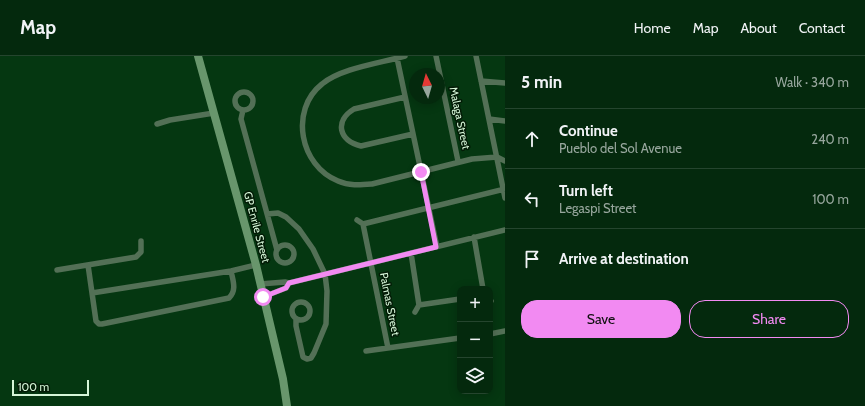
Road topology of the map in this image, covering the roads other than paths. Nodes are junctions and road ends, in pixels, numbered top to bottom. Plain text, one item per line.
1 (198, 56) edge
2 (405, 56) edge
3 (436, 56) edge
4 (476, 56) edge
5 (397, 58) junction
6 (481, 81) junction
7 (505, 83) edge
8 (406, 97) junction
9 (243, 110) dead end
10 (214, 113) junction
11 (489, 120) junction
12 (505, 121) edge
13 (157, 124) dead end
14 (413, 134) junction
15 (497, 157) junction
16 (458, 161) junction
17 (505, 161) edge
18 (421, 172) junction
19 (504, 189) edge
20 (505, 198) edge
21 (428, 208) junction
22 (267, 214) junction
23 (357, 220) dead end
24 (363, 224) junction
25 (505, 230) edge
26 (474, 237) junction
27 (141, 241) dead end
28 (436, 247) junction
29 (277, 250) dead end
30 (411, 253) junction
31 (372, 263) junction
32 (88, 265) junction
33 (256, 265) junction
34 (57, 270) dead end
35 (231, 271) junction
36 (324, 274) junction
37 (289, 283) junction
38 (260, 284) junction
39 (483, 286) edge
40 (92, 293) junction
41 (263, 297) junction
42 (457, 300) edge
43 (419, 305) junction
44 (415, 312) dead end
45 (296, 319) dead end
46 (505, 331) edge
47 (493, 333) edge
48 (457, 338) edge
49 (388, 348) junction
50 (366, 351) dead end
51 (287, 406) edge

1 - 10 street, GP Enrile Street
2 - 5 street
3 - 16 street, Malaga Street
4 - 6 street
5 - 8 street
5 - 18 street
6 - 7 street
6 - 11 street
8 - 14 street
8 - 14 street
9 - 22 street
10 - 13 street
10 - 33 street, GP Enrile Street
11 - 12 street
11 - 15 street
14 - 18 street
15 - 16 street
15 - 17 street
15 - 19 street
16 - 18 street
18 - 21 street
19 - 20 street
19 - 21 street
21 - 24 street
21 - 28 street
22 - 29 street
22 - 36 street
23 - 24 street
24 - 31 street, Palmas Street
25 - 26 street
26 - 28 street
26 - 39 street
27 - 32 street
28 - 30 street
30 - 31 street
30 - 43 street
31 - 36 street
31 - 49 street, Palmas Street
32 - 34 street
32 - 40 street
33 - 35 street
33 - 38 street, GP Enrile Street
35 - 40 street
35 - 40 street
36 - 37 street
36 - 45 street
37 - 38 street
37 - 41 street
38 - 41 street, GP Enrile Street
41 - 51 street, GP Enrile Street
42 - 43 street
43 - 44 street
46 - 47 street
48 - 49 street
49 - 50 street

